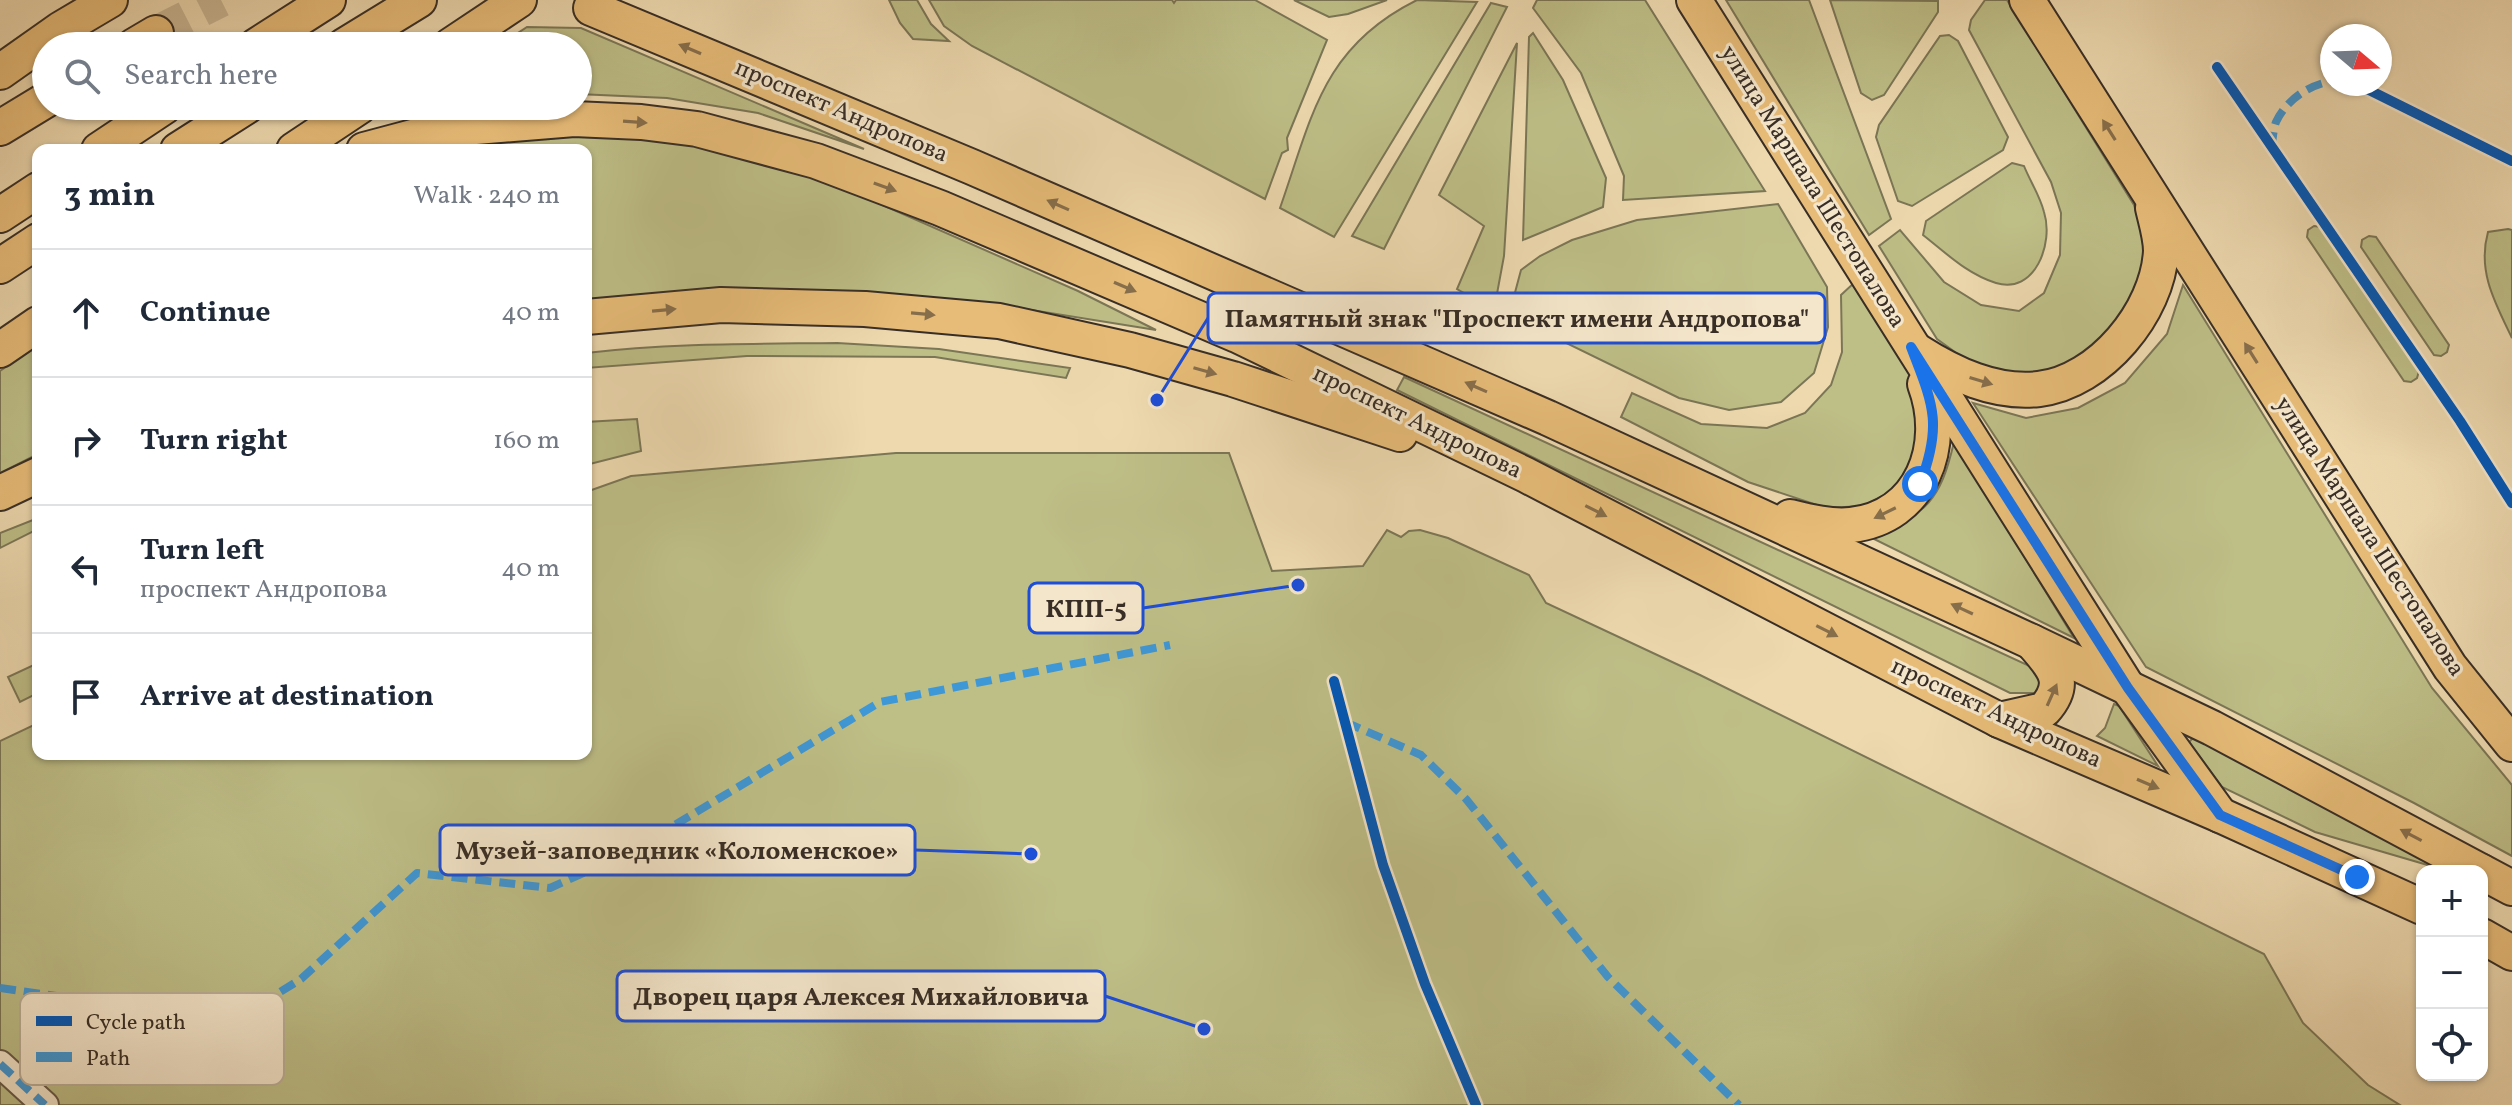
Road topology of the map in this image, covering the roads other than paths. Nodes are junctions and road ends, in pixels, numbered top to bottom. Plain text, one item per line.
1 (110, 0) edge
2 (328, 0) edge
3 (419, 0) edge
4 (519, 0) edge
5 (1694, 0) edge
6 (2027, 0) edge
7 (591, 8) dead end
8 (57, 32) edge
9 (278, 32) edge
10 (367, 32) edge
11 (471, 32) edge
12 (32, 49) edge
13 (0, 72) edge
14 (32, 109) edge
15 (144, 120) edge
16 (225, 120) edge
17 (339, 120) edge
18 (562, 120) edge
19 (592, 120) edge
20 (0, 128) edge
21 (108, 144) edge
22 (187, 144) edge
23 (303, 144) edge
24 (386, 144) edge
25 (32, 194) edge
26 (2151, 196) junction
27 (0, 215) edge
28 (32, 245) edge
29 (0, 266) edge
30 (592, 316) edge
31 (32, 328) edge
32 (1911, 347) junction
33 (0, 350) edge
34 (1526, 475) junction
35 (32, 478) edge
36 (0, 493) edge
37 (1737, 505) junction
38 (2032, 642) junction
39 (2128, 688) junction
40 (1999, 720) junction
41 (2512, 744) edge
42 (2220, 815) junction
43 (2468, 865) edge
44 (2488, 876) edge
45 (2512, 888) edge
46 (2416, 904) edge
47 (2484, 937) edge
48 (2512, 953) edge
49 (0, 1064) edge
50 (20, 1082) edge
51 (23, 1085) edge
52 (45, 1105) edge

1 - 8 main road
2 - 9 main road
3 - 10 main road
4 - 11 main road
5 - 32 main road, улица Маршала Шестопалова
26 -> 6 main road, улица Маршала Шестопалова
37 -> 7 main road, проспект Андропова
12 - 13 main road
14 - 20 main road
15 - 21 main road
16 - 22 main road
17 - 23 main road
24 -> 18 main road, проспект Андропова
19 -> 34 main road, проспект Андропова
25 - 27 main road
32 -> 26 main road
41 -> 26 main road, улица Маршала Шестопалова
28 - 29 main road
30 -> 34 main road
31 - 33 main road
32 -> 37 main road
32 - 39 main road, улица Маршала Шестопалова
34 -> 40 main road, проспект Андропова
35 - 36 main road
38 -> 37 main road, проспект Андропова
38 - 39 main road, проспект Андропова
40 -> 38 main road
39 - 42 main road, улица Маршала Шестопалова
43 -> 39 main road, проспект Андропова
40 -> 42 main road, проспект Андропова
42 - 46 main road, проспект Андропова
44 - 45 main road, проспект Андропова
47 - 48 main road
49 - 50 street
51 - 52 street

